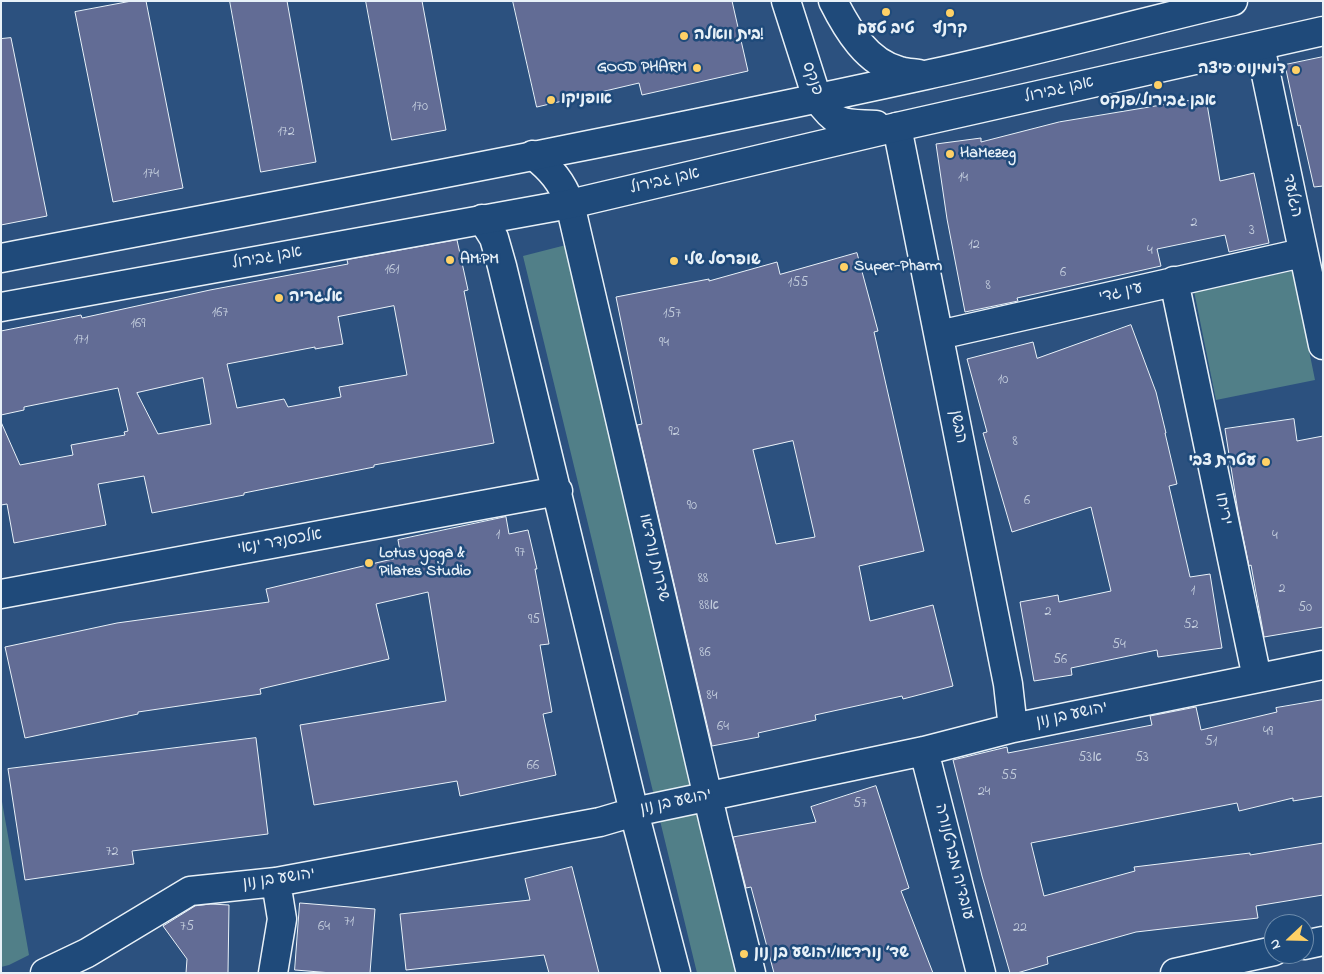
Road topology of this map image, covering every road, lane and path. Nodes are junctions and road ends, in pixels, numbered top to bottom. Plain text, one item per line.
1 (786, 1) edge
2 (833, 1) edge
3 (1220, 3) edge
4 (1323, 31) edge
5 (1260, 46) junction
6 (928, 75) junction
7 (817, 98) junction
8 (897, 127) junction
9 (533, 156) junction
10 (570, 204) junction
11 (482, 219) junction
12 (1302, 253) junction
13 (1, 258) edge
14 (1174, 282) junction
15 (1, 307) edge
16 (939, 335) junction
17 (1323, 346) edge
18 (558, 491) junction
19 (1, 594) edge
20 (1323, 665) edge
21 (1257, 678) junction
22 (1013, 728) junction
23 (924, 751) junction
24 (708, 796) junction
25 (634, 812) junction
26 (276, 882) junction
27 (1264, 955) edge
28 (1233, 966) edge
29 (45, 973) edge
30 (273, 973) edge
31 (676, 973) edge
32 (751, 973) edge
33 (981, 973) edge
34 (1175, 973) edge

1 - 7 street, פנקס
2 - 6 street
3 - 6 street
4 - 5 street, אבן גבירול
5 - 8 street, אבן גבירול
5 - 12 street, הגלעד
6 - 7 street
7 - 8 street, פנקס
7 - 9 street
8 - 10 street, אבן גבירול
8 - 16 street, הבשן
9 - 10 street, שדרות נורדאו
9 - 13 street
10 - 11 street, אבן גבירול
10 - 24 street, שדרות נורדאו
11 - 15 street, אבן גבירול
11 - 18 street
12 - 14 street, עין גדי
12 - 17 street, הגלעד
14 - 16 street, עין גדי
14 - 21 street, יריחו
16 - 22 street, הבשן
18 - 19 street, אלכסנדר ינאי
18 - 25 street
20 - 21 street, יהושע בן נון
21 - 22 street, יהושע בן נון
22 - 23 street, יהושע בן נון
23 - 24 street, יהושע בן נון
23 - 33 street, עובדיה מברטנורה
24 - 25 street, יהושע בן נון
24 - 32 street, שדרות נורדאו
25 - 26 street, יהושע בן נון
25 - 31 street
26 - 29 street, יהושע בן נון
26 - 30 street
27 - 28 street
28 - 34 street

